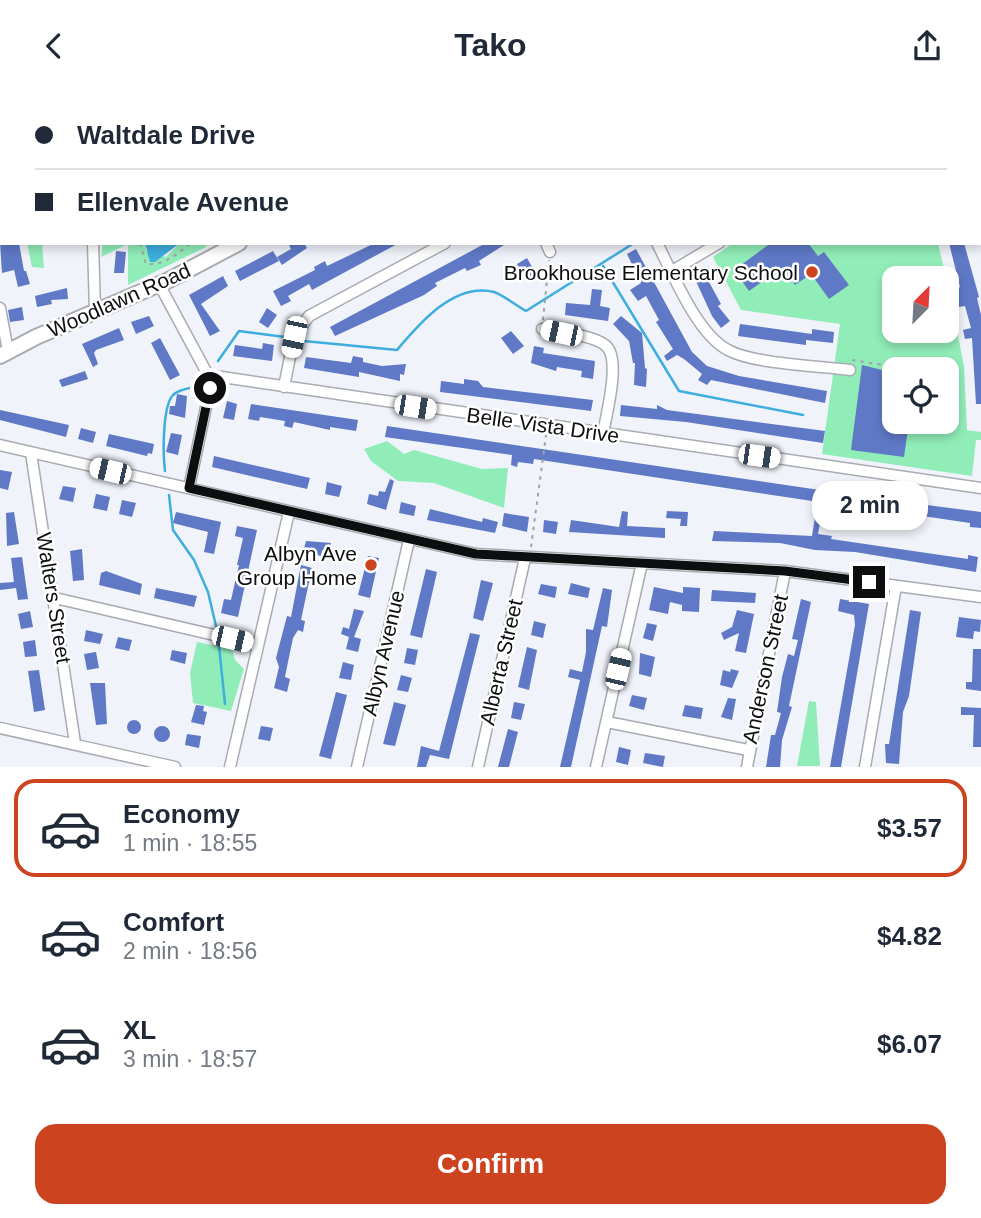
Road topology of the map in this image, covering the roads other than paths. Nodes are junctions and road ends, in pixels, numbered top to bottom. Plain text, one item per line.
1 (93, 245) edge
2 (235, 245) edge
3 (441, 245) edge
4 (658, 245) edge
5 (716, 245) edge
6 (672, 271) junction
7 (159, 284) junction
8 (0, 308) edge
9 (95, 311) junction
10 (542, 329) road end
11 (4, 353) edge
12 (851, 365) road end
13 (208, 375) junction
14 (284, 387) junction
15 (603, 434) junction
16 (0, 445) edge
17 (32, 453) junction
18 (189, 488) junction
19 (981, 488) edge
20 (289, 512) junction
21 (409, 540) junction
22 (528, 558) junction
23 (642, 563) junction
24 (785, 571) junction
25 (896, 586) junction
26 (981, 597) edge
27 (55, 598) junction
28 (257, 645) junction
29 (607, 722) junction
30 (0, 728) edge
31 (75, 743) junction
32 (748, 750) junction
33 (175, 767) edge
34 (229, 767) edge
35 (357, 767) edge
36 (478, 767) edge
37 (596, 767) edge
38 (747, 767) edge
39 (865, 767) edge

1 - 9 street
2 - 7 street, Woodlawn Road
3 - 14 street
4 - 6 street
5 - 6 street
6 - 12 street
7 - 9 street, Woodlawn Road
7 - 13 street
8 - 11 street
9 - 11 street, Woodlawn Road
10 - 15 street
13 - 14 street, Belle Vista Drive
13 - 18 street
14 - 15 street, Belle Vista Drive
15 - 19 street, Belle Vista Drive
16 - 17 street
17 - 18 street
17 - 27 street, Walters Street
18 - 20 street
20 - 21 street
20 - 28 street
21 - 22 street
21 - 35 street, Albyn Avenue
22 - 23 street
22 - 36 street, Alberta Street
23 - 24 street
23 - 29 street
24 - 25 street
24 - 32 street, Anderson Street
25 - 26 street
25 - 39 street
27 - 28 street
27 - 31 street, Walters Street
28 - 34 street
29 - 32 street
29 - 37 street
30 - 31 street
31 - 33 street
32 - 38 street, Anderson Street

